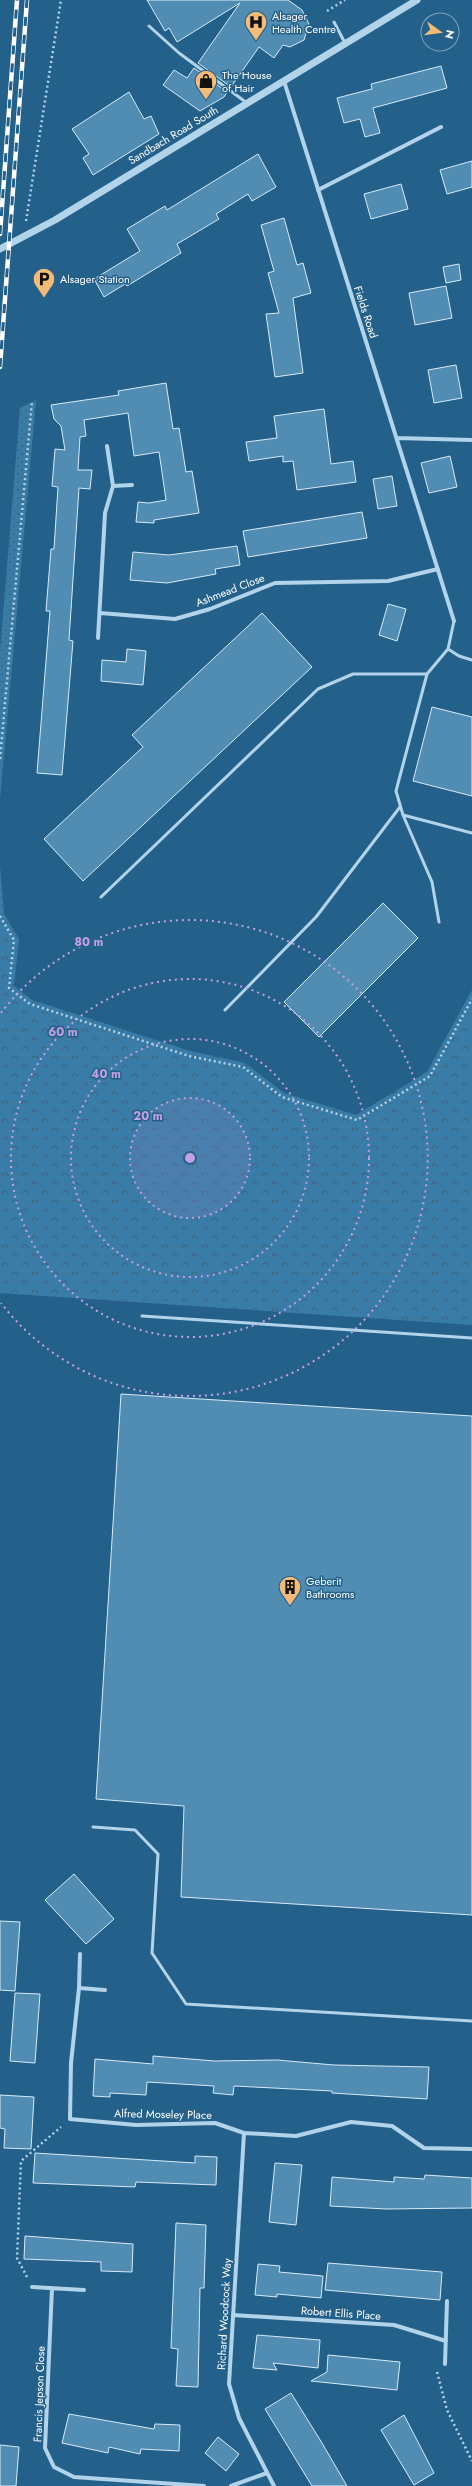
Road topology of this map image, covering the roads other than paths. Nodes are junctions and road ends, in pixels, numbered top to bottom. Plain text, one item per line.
1 (417, 0) edge
2 (334, 22) dead end
3 (149, 26) dead end
4 (346, 44) junction
5 (284, 80) junction
6 (247, 103) junction
7 (441, 127) dead end
8 (318, 190) junction
9 (0, 249) edge
10 (397, 438) junction
11 (472, 440) edge
12 (107, 446) dead end
13 (132, 485) dead end
14 (113, 486) junction
15 (438, 568) junction
16 (100, 613) junction
17 (454, 621) joint
18 (98, 638) dead end
19 (448, 649) junction
20 (472, 660) edge
21 (427, 674) junction
22 (400, 806) junction
23 (403, 815) junction
24 (472, 833) edge
25 (101, 897) dead end
26 (440, 922) dead end
27 (225, 1010) dead end
28 (142, 1316) dead end
29 (472, 1338) edge
30 (93, 1827) dead end
31 (80, 1954) dead end
32 (79, 1988) junction
33 (105, 1990) dead end
34 (472, 2022) edge
35 (244, 2133) junction
36 (472, 2149) edge
37 (32, 2286) road end
38 (52, 2288) junction
39 (84, 2290) dead end
40 (447, 2301) dead end
41 (233, 2315) junction
42 (446, 2341) junction
43 (445, 2364) dead end
44 (267, 2473) junction
45 (204, 2486) edge
46 (231, 2486) edge
47 (274, 2486) edge

1 - 4 street, Sandbach Road South
2 - 4 lane
3 - 6 lane
4 - 5 street, Sandbach Road South
5 - 6 street, Sandbach Road South
5 - 8 street, Fields Road
6 - 9 street, Sandbach Road South
7 - 8 street
8 - 10 street, Fields Road
10 - 11 street
10 - 15 street, Fields Road
12 - 14 street
13 - 14 street
14 - 16 street
15 - 16 street, Ashmead Close
15 - 17 street, Fields Road
16 - 18 street
17 - 19 lane
19 - 20 lane
19 - 21 lane
21 - 22 lane
21 - 25 lane
22 - 23 lane
22 - 27 lane
23 - 24 lane
23 - 26 lane
28 - 29 lane
30 - 34 lane
31 - 32 street
32 - 33 street
32 - 35 street, Alfred Moseley Place
35 - 36 street, Alfred Moseley Place
35 - 41 street, Richard Woodcock Way
37 - 38 street
38 - 39 street
38 - 45 street, Francis Jepson Close
40 - 42 street
41 - 42 street, Robert Ellis Place
41 - 44 street, Richard Woodcock Way
42 - 43 street
44 - 46 street
44 - 47 street, Richard Woodcock Way

